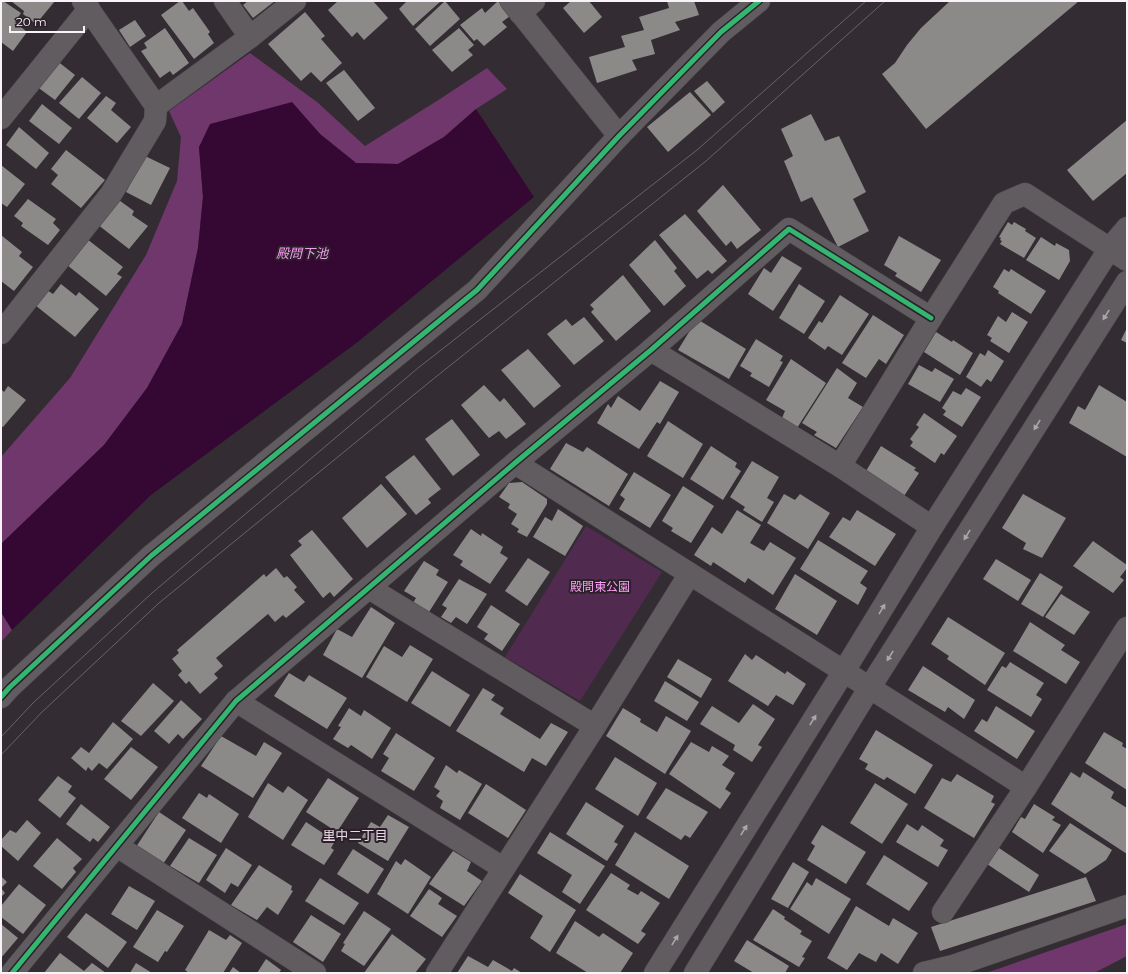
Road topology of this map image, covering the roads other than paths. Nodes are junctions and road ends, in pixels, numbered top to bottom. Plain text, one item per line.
1 (225, 1) edge
2 (295, 1) edge
3 (759, 1) edge
4 (86, 5) edge
5 (522, 5) edge
6 (250, 37) junction
7 (156, 106) junction
8 (1, 118) edge
9 (619, 136) junction
10 (1127, 228) edge
11 (1110, 248) junction
12 (1127, 260) edge
13 (1127, 282) edge
14 (931, 318) junction
15 (1, 333) edge
16 (652, 350) junction
17 (515, 463) junction
18 (840, 466) junction
19 (932, 527) junction
20 (689, 575) junction
21 (369, 588) junction
22 (1127, 628) edge
23 (1120, 656) edge
24 (844, 671) junction
25 (870, 687) junction
26 (1, 697) edge
27 (236, 701) junction
28 (595, 726) junction
29 (1026, 787) junction
30 (117, 846) junction
31 (503, 868) junction
32 (1127, 906) edge
33 (943, 912) dead end
34 (12, 973) edge
35 (315, 973) edge
36 (437, 973) edge
37 (655, 973) edge
38 (695, 973) edge
39 (924, 973) edge

1 - 6 street
2 - 6 street
3 - 9 street
4 - 7 street
4 - 8 street
5 - 9 street
6 - 7 street
7 - 15 street
9 - 26 street
10 - 11 street
11 - 12 street
11 - 14 street
11 - 19 street
13 -> 25 street
14 - 16 street
14 - 18 street
16 - 17 street
16 - 18 street
17 - 20 street
17 - 21 street
18 - 19 street
24 -> 19 street
20 - 24 street
20 - 28 street
21 - 27 street
21 - 28 street
22 - 23 street
23 - 29 street
24 - 25 street
37 -> 24 street
25 - 29 street
25 - 38 street
27 - 30 street
27 - 31 street
28 - 31 street
29 - 33 street
30 - 34 street
30 - 35 street
31 - 36 street
32 - 39 street

